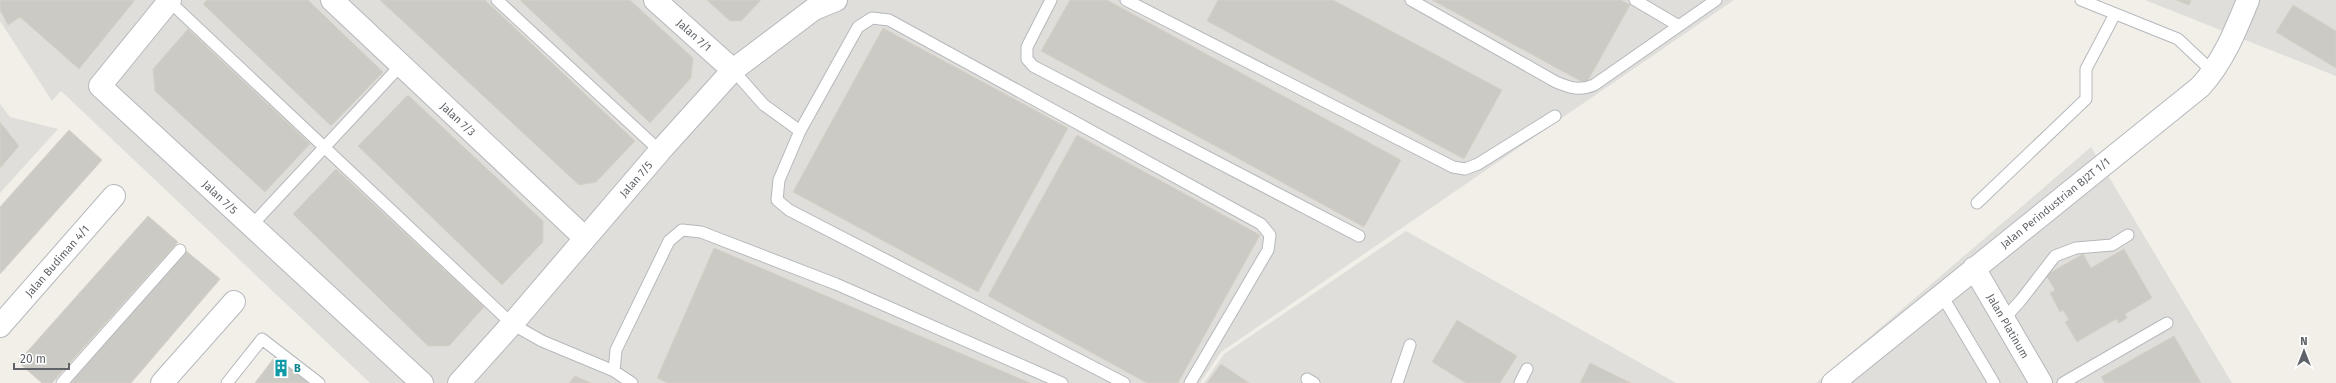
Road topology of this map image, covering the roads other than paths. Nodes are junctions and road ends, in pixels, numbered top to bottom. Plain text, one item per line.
1 (169, 0) edge
2 (332, 0) edge
3 (497, 0) edge
4 (655, 0) edge
5 (836, 0) edge
6 (1051, 0) edge
7 (1126, 0) edge
8 (1412, 0) edge
9 (1635, 0) edge
10 (1716, 0) edge
11 (2080, 0) edge
12 (2248, 0) edge
13 (811, 5) edge
14 (2115, 14) junction
15 (1679, 26) junction
16 (401, 65) junction
17 (733, 70) junction
18 (2213, 72) junction
19 (1555, 116) dead end
20 (800, 131) junction
21 (324, 147) junction
22 (660, 151) junction
23 (114, 196) dead end
24 (1978, 203) dead end
25 (252, 226) junction
26 (2128, 235) dead end
27 (1359, 236) dead end
28 (585, 238) junction
29 (180, 250) dead end
30 (1974, 268) junction
31 (1942, 294) junction
32 (234, 302) dead end
33 (2004, 319) junction
34 (2167, 323) dead end
35 (512, 324) junction
36 (0, 326) edge
37 (1410, 345) dead end
38 (1527, 369) dead end
39 (614, 371) junction
40 (62, 383) edge
41 (162, 383) edge
42 (227, 383) edge
43 (319, 383) edge
44 (422, 383) edge
45 (459, 383) edge
46 (632, 383) edge
47 (1062, 383) edge
48 (1124, 383) edge
49 (1190, 383) edge
50 (1397, 383) edge
51 (1520, 383) edge
52 (1834, 383) edge
53 (1994, 383) edge
54 (2041, 383) edge
55 (2062, 383) edge

1 - 21 lane
1 - 25 street, Jalan 7/5
2 - 16 street, Jalan 7/3
3 - 22 lane
4 - 17 street, Jalan 7/1
5 - 13 street, Jalan 7/5
6 - 27 lane
7 - 19 lane
8 - 15 lane
9 - 15 lane
10 - 15 lane
11 - 14 lane
12 - 18 street, Jalan Perindustrian BJ2T 1/1
13 - 17 street, Jalan 7/5
14 - 18 lane
14 - 24 lane
16 - 21 lane
16 - 28 street, Jalan 7/3
17 - 20 lane
17 - 22 street, Jalan 7/5
18 - 30 street, Jalan Perindustrian BJ2T 1/1
20 - 48 lane
20 - 49 lane
21 - 25 lane
21 - 35 lane
22 - 28 street, Jalan 7/5
23 - 36 street, Jalan Budiman 4/1
25 - 44 street, Jalan 7/5
26 - 33 lane
28 - 35 street, Jalan 7/5
29 - 40 lane
30 - 31 street, Jalan Perindustrian BJ2T 1/1
30 - 33 street, Jalan Platinum
31 - 52 street, Jalan Perindustrian BJ2T 1/1
31 - 53 lane
32 - 41 street
33 - 54 street, Jalan Platinum
34 - 55 lane
35 - 39 lane
35 - 45 street, Jalan 7/5
37 - 50 lane
38 - 51 lane
39 - 46 lane
39 - 47 lane
42 - 43 lane

